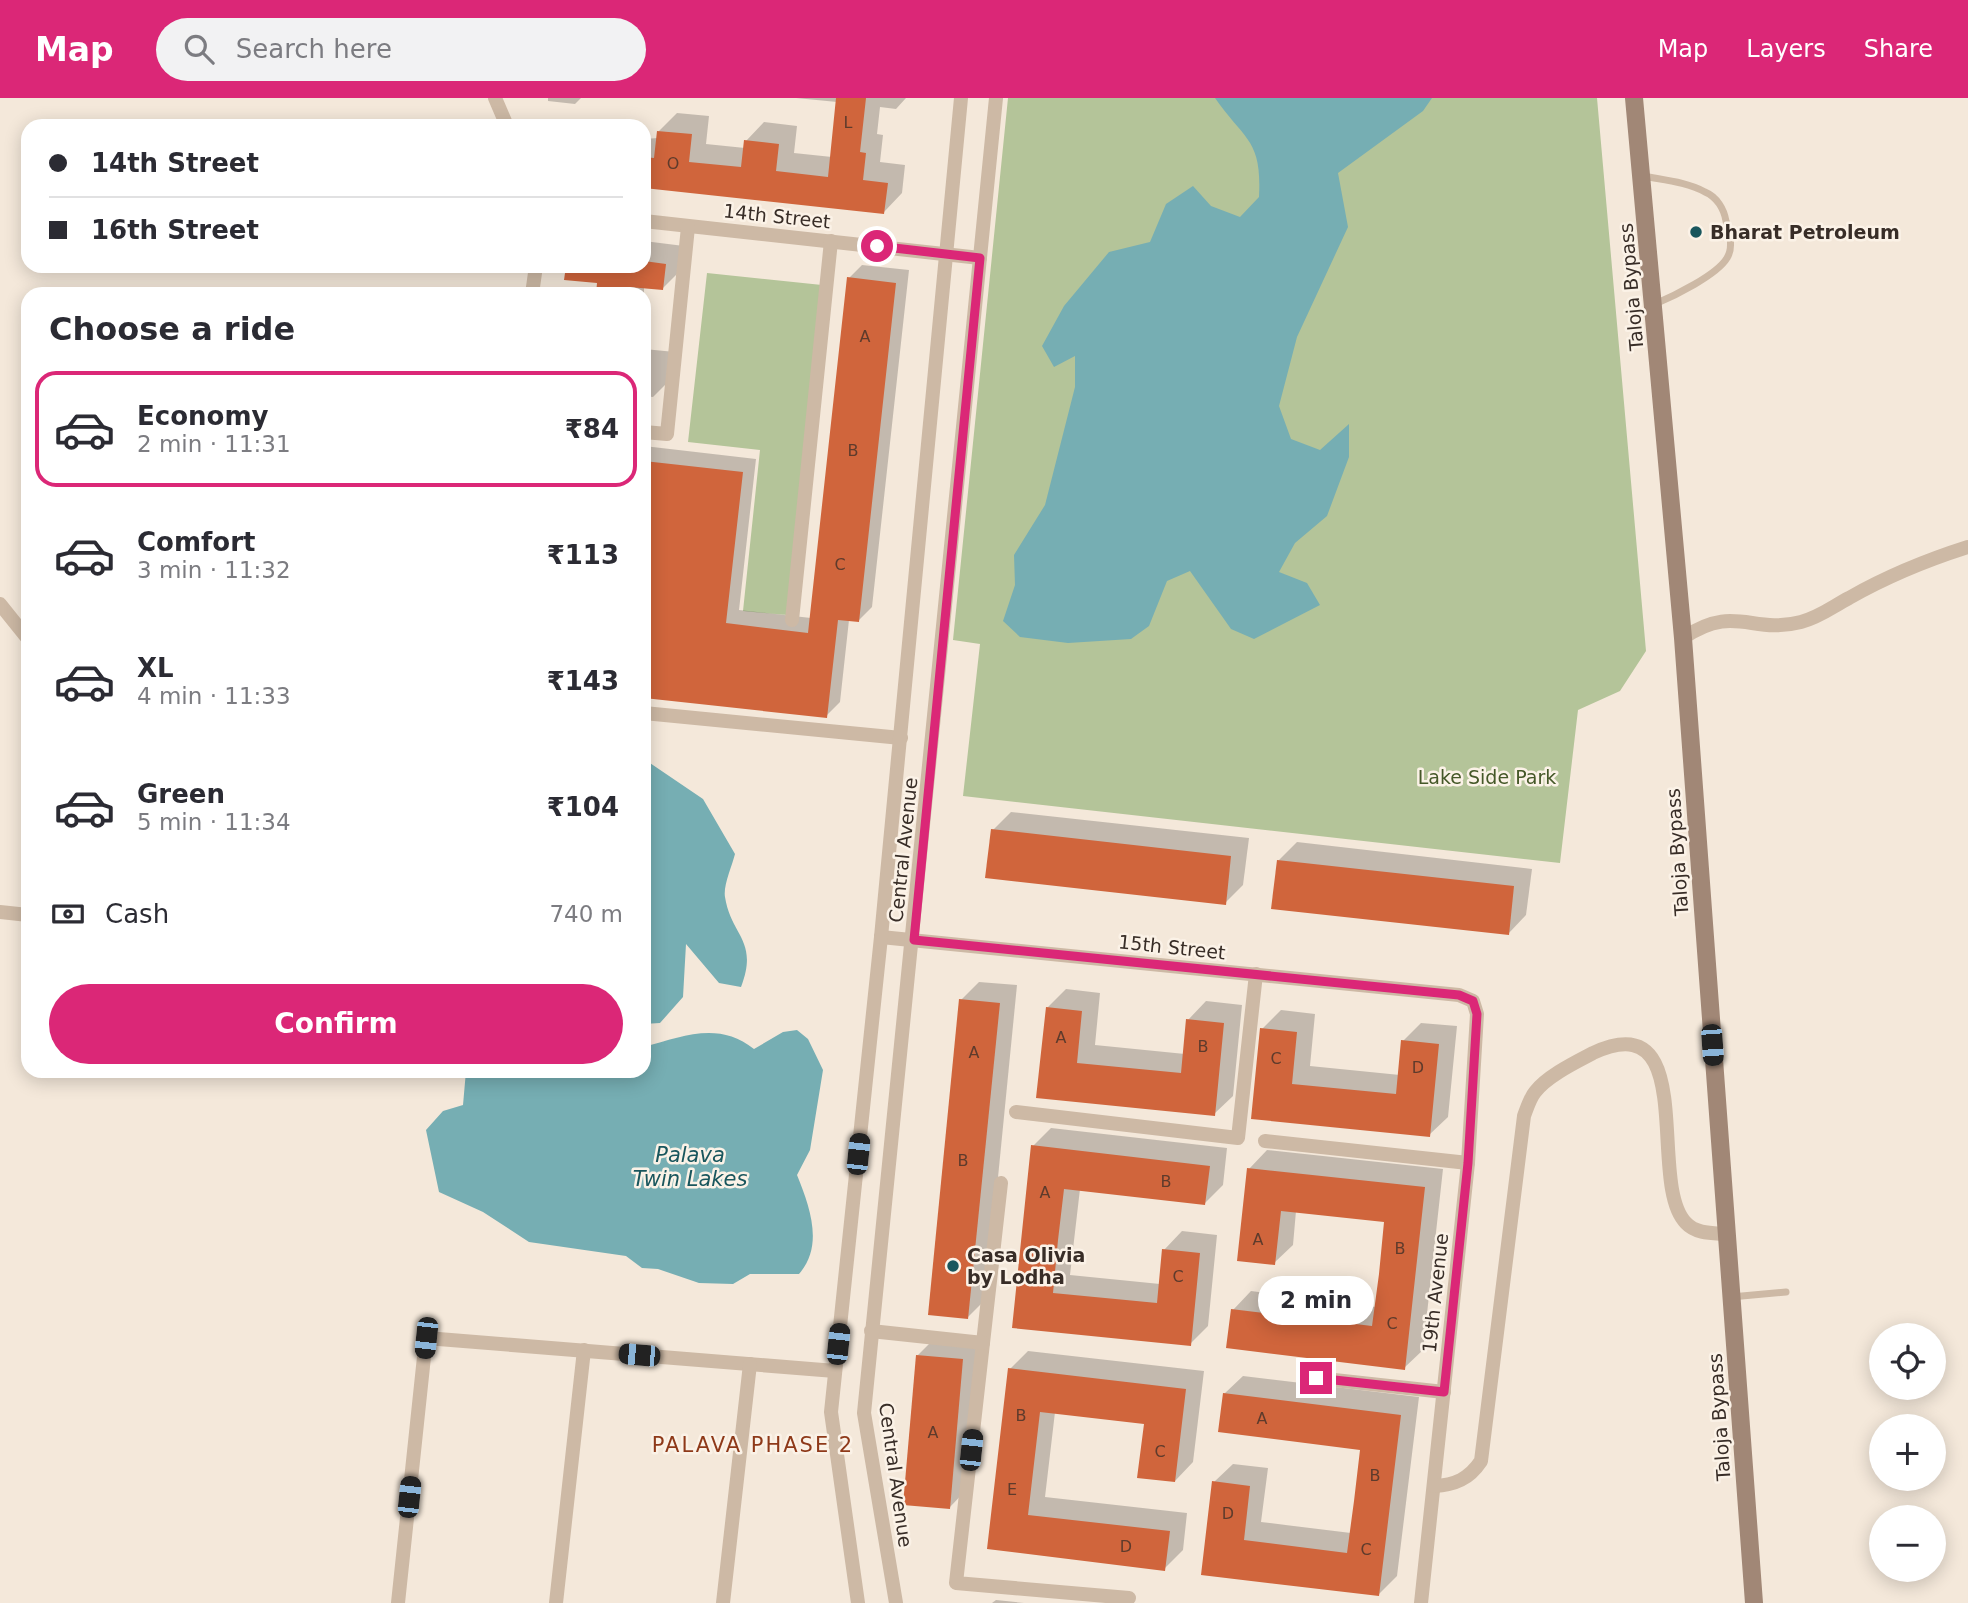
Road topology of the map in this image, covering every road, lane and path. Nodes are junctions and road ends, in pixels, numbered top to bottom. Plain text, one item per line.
1 (495, 98) edge
2 (961, 98) edge
3 (996, 98) edge
4 (1634, 98) edge
5 (504, 119) edge
6 (1642, 176) junction
7 (651, 222) edge
8 (688, 227) junction
9 (831, 241) junction
10 (947, 254) junction
11 (980, 258) junction
12 (1654, 304) junction
13 (651, 433) edge
14 (1968, 547) edge
15 (0, 604) edge
16 (792, 620) dead end
17 (21, 629) edge
18 (1682, 638) junction
19 (651, 714) edge
20 (901, 738) junction
21 (0, 912) edge
22 (21, 914) edge
23 (881, 937) junction
24 (914, 940) junction
25 (1256, 975) junction
26 (1459, 995) joint
27 (1016, 1112) dead end
28 (1265, 1141) dead end
29 (1468, 1163) junction
30 (1001, 1183) dead end
31 (1726, 1234) junction
32 (1786, 1292) dead end
33 (1731, 1297) junction
34 (871, 1331) junction
35 (983, 1343) junction
36 (584, 1350) junction
37 (750, 1364) junction
38 (835, 1371) junction
39 (1316, 1378) dead end
40 (1444, 1392) junction
41 (1434, 1486) junction
42 (1129, 1598) dead end
43 (398, 1603) edge
44 (556, 1603) edge
45 (723, 1603) edge
46 (858, 1603) edge
47 (896, 1603) edge
48 (1421, 1603) edge
49 (1754, 1603) edge

1 - 5 street
2 - 10 street, Central Avenue
3 - 11 street, Central Avenue
4 - 6 main road, Taloja Bypass
6 - 12 main road, Taloja Bypass
6 - 12 lane
7 - 8 street, 14th Street
8 - 9 street, 14th Street
8 - 13 street
9 - 10 street, 14th Street
9 - 16 street
10 - 11 street, 14th Street
10 - 20 street, Central Avenue
11 - 24 street, Central Avenue
12 - 18 main road, Taloja Bypass
14 - 18 street
15 - 17 street
18 - 31 main road, Taloja Bypass
19 - 20 street
20 - 23 street, Central Avenue
21 - 22 street
23 - 24 street, 15th Street
23 - 38 street, Central Avenue
24 - 25 street, 15th Street
24 - 34 street, Central Avenue
25 - 26 street, 15th Street
25 - 27 street
26 - 29 street, 19th Avenue
28 - 29 street
29 - 40 street, 19th Avenue
30 - 35 street
31 - 33 main road, Taloja Bypass
31 - 41 street
32 - 33 lane
33 - 49 main road, Taloja Bypass
34 - 35 street
34 - 47 street, Central Avenue
35 - 42 street
36 - 37 street
36 - 43 street
36 - 44 street
37 - 38 street
37 - 45 street
38 - 46 street, Central Avenue
39 - 40 street
40 - 41 street, 19th Avenue
41 - 48 street, 19th Avenue

